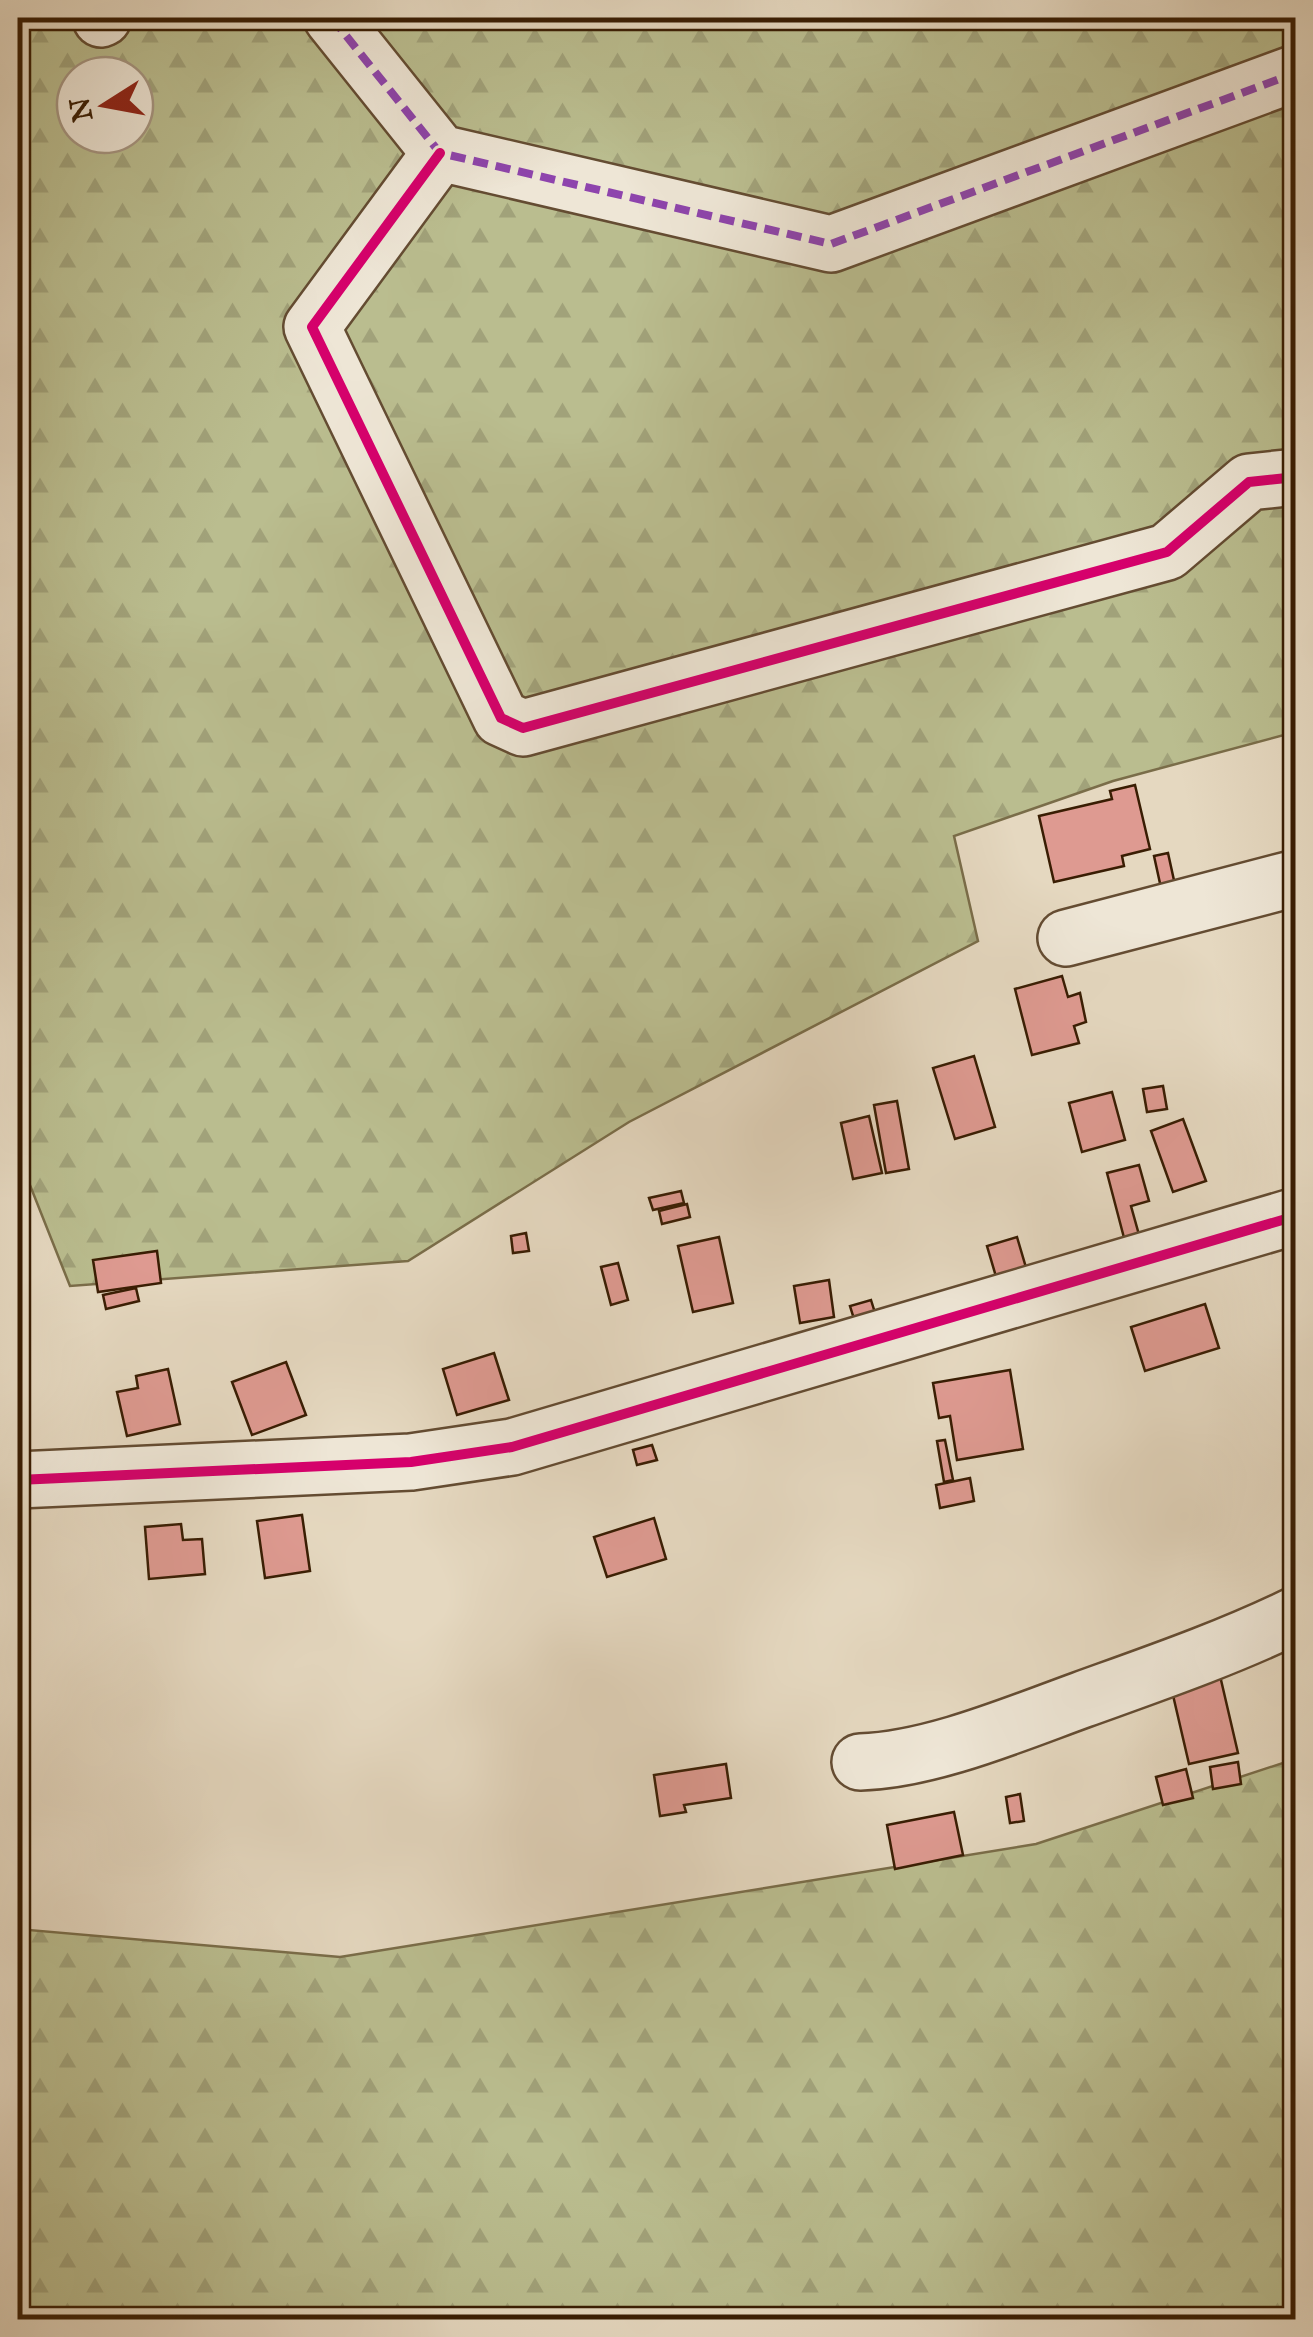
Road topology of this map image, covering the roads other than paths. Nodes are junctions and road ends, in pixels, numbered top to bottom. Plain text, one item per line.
1 (332, 18) edge
2 (1296, 73) edge
3 (440, 153) junction
4 (1296, 477) edge
5 (1296, 878) edge
6 (1066, 938) dead end
7 (1296, 1216) edge
8 (18, 1480) edge
9 (1296, 1616) edge
10 (860, 1762) dead end

1 - 3 street
2 - 3 street
3 - 4 street
5 - 6 street
7 - 8 street
9 - 10 street

